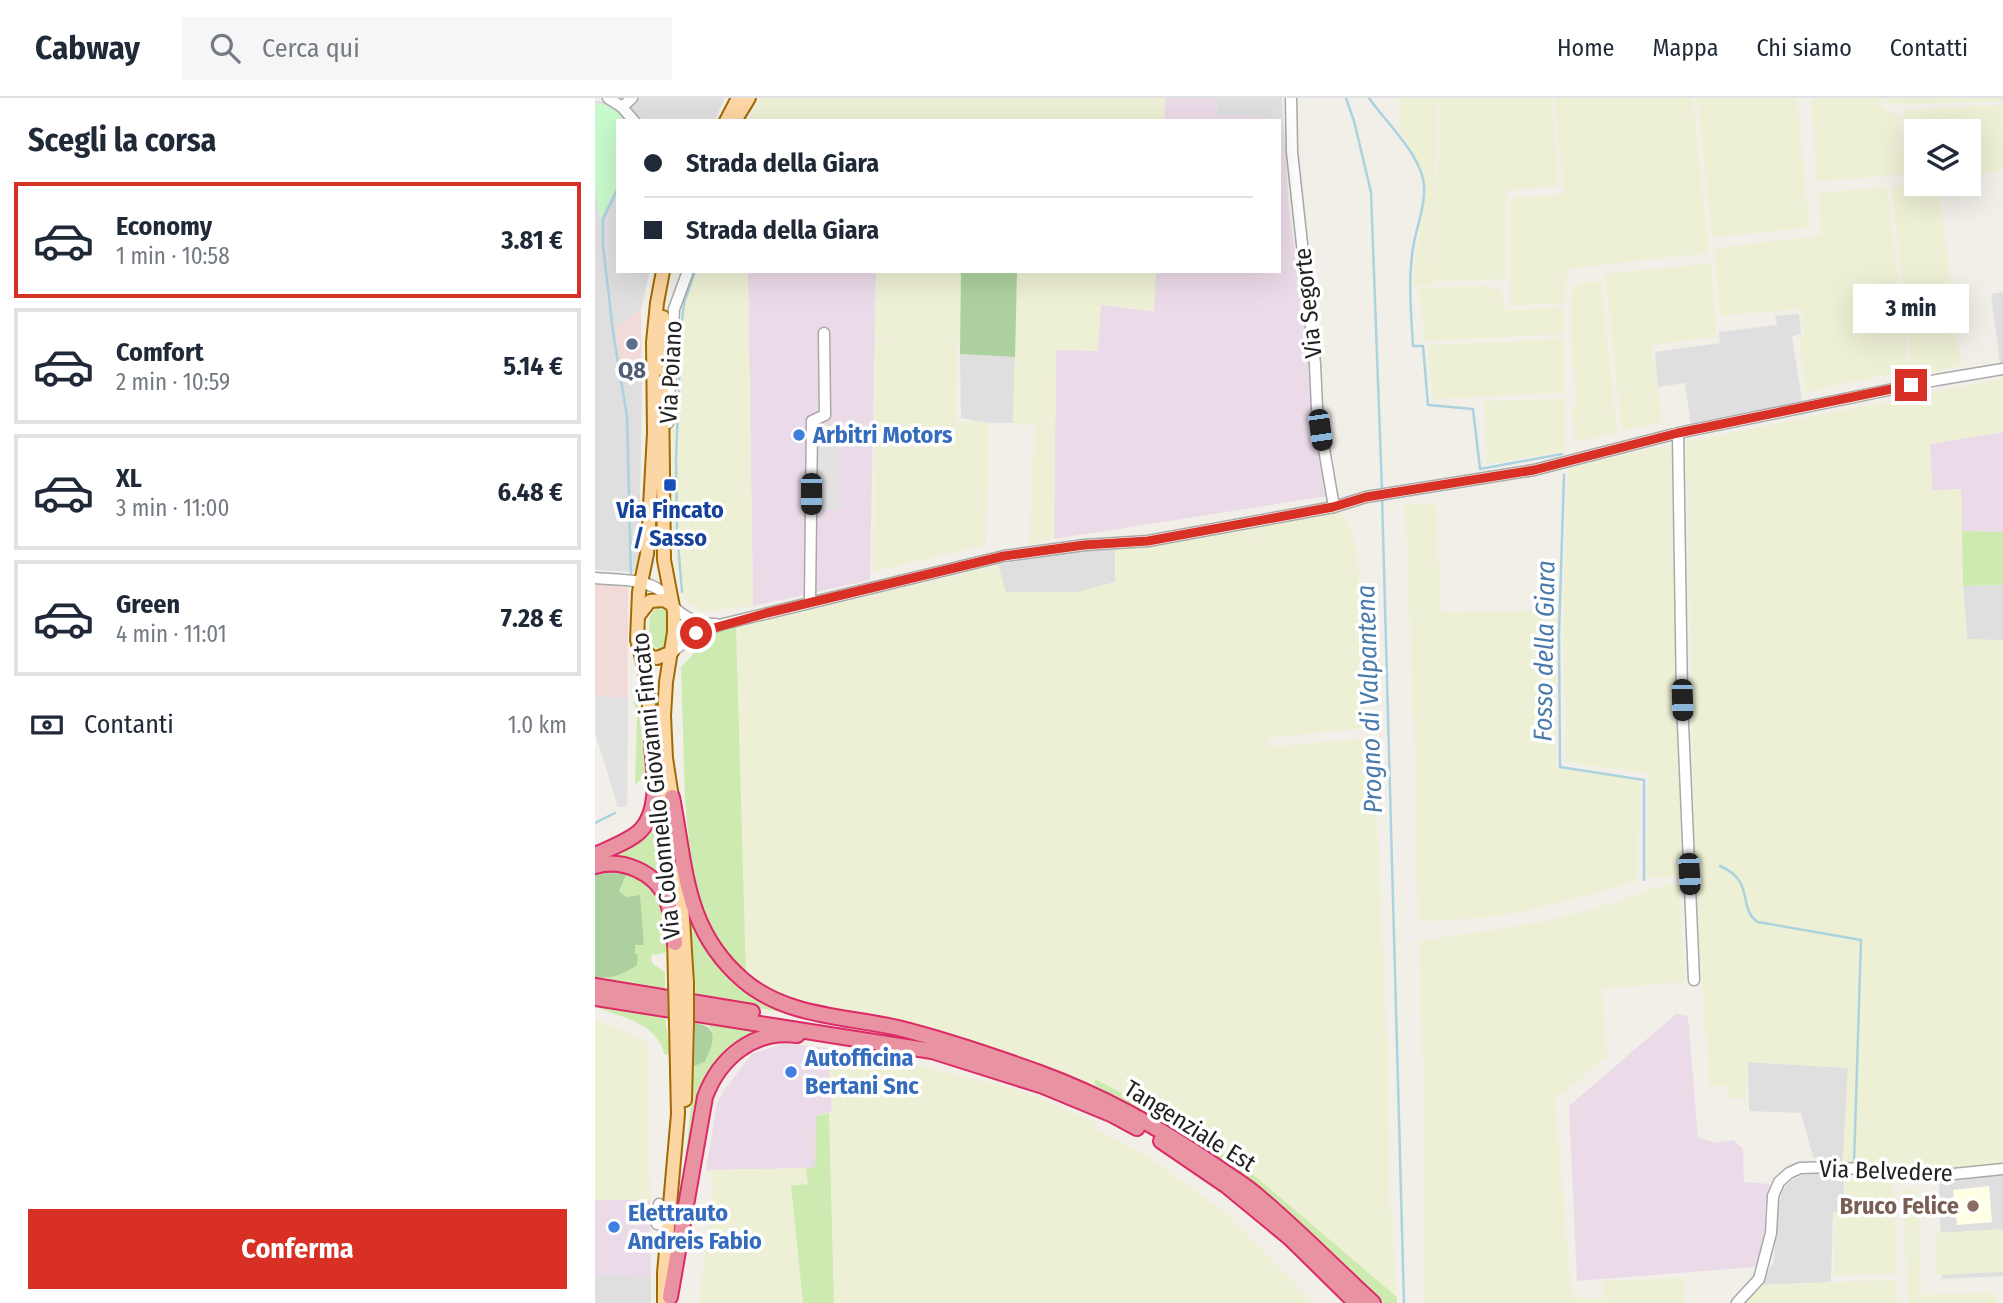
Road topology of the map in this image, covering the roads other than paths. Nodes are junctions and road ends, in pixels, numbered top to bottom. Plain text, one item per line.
1 (608, 98) edge
2 (632, 98) edge
3 (738, 98) edge
4 (749, 98) edge
5 (1291, 98) edge
6 (623, 102) edge
7 (630, 119) edge
8 (727, 119) edge
9 (736, 119) edge
10 (664, 273) edge
11 (664, 273) edge
12 (687, 273) edge
13 (824, 334) dead end
14 (2003, 369) edge
15 (1678, 433) junction
16 (664, 475) junction
17 (1333, 507) junction
18 (595, 578) edge
19 (641, 582) junction
20 (810, 602) junction
21 (672, 605) junction
22 (638, 616) junction
23 (723, 624) junction
24 (637, 640) junction
25 (672, 652) junction
26 (653, 744) junction
27 (672, 797) junction
28 (595, 855) edge
29 (595, 866) edge
30 (675, 943) junction
31 (1694, 980) dead end
32 (681, 982) junction
33 (595, 986) edge
34 (595, 998) edge
35 (681, 1024) junction
36 (949, 1043) junction
37 (932, 1051) junction
38 (2003, 1169) edge
39 (659, 1204) dead end
40 (669, 1222) junction
41 (668, 1301) edge
42 (1356, 1303) edge
43 (1373, 1303) edge
44 (1737, 1303) edge

1 - 6 street
2 - 6 street
3 - 8 main road
4 - 9 main road
5 - 17 street, Via Segorte
6 - 7 street
10 - 16 main road, Via Colonnello Giovanni Fincato
11 - 19 main road, Via Colonnello Giovanni Fincato
12 - 16 street, Via Poiano
13 - 20 street
14 - 15 street
15 - 17 street
15 - 31 street
16 - 21 main road, Via Colonnello Giovanni Fincato
17 - 20 street
18 - 19 street
19 - 21 street
19 - 22 main road, Via Colonnello Giovanni Fincato
20 - 23 street
21 - 22 main road
21 - 23 street
21 - 25 main road, Via Colonnello Giovanni Fincato
22 - 24 main road, Via Colonnello Giovanni Fincato
23 - 25 street
24 - 25 main road
24 - 26 main road, Via Colonnello Giovanni Fincato
25 - 27 main road, Via Colonnello Giovanni Fincato
26 - 28 highway
26 - 30 main road, Via Colonnello Giovanni Fincato
27 - 32 main road, Via Colonnello Giovanni Fincato
27 - 36 highway
29 - 30 highway
30 - 32 main road, Via Colonnello Giovanni Fincato
32 - 35 main road, Via Colonnello Giovanni Fincato, bridge
33 - 36 highway
34 - 37 highway
35 - 40 main road, Via Colonnello Giovanni Fincato
35 - 41 main road, Via Colonnello Giovanni Fincato
36 - 43 highway, Tangenziale Est
37 - 41 highway
37 - 42 highway, Tangenziale Est
38 - 44 street, Via Belvedere
39 - 40 street
40 - 41 main road, Via Colonnello Giovanni Fincato

